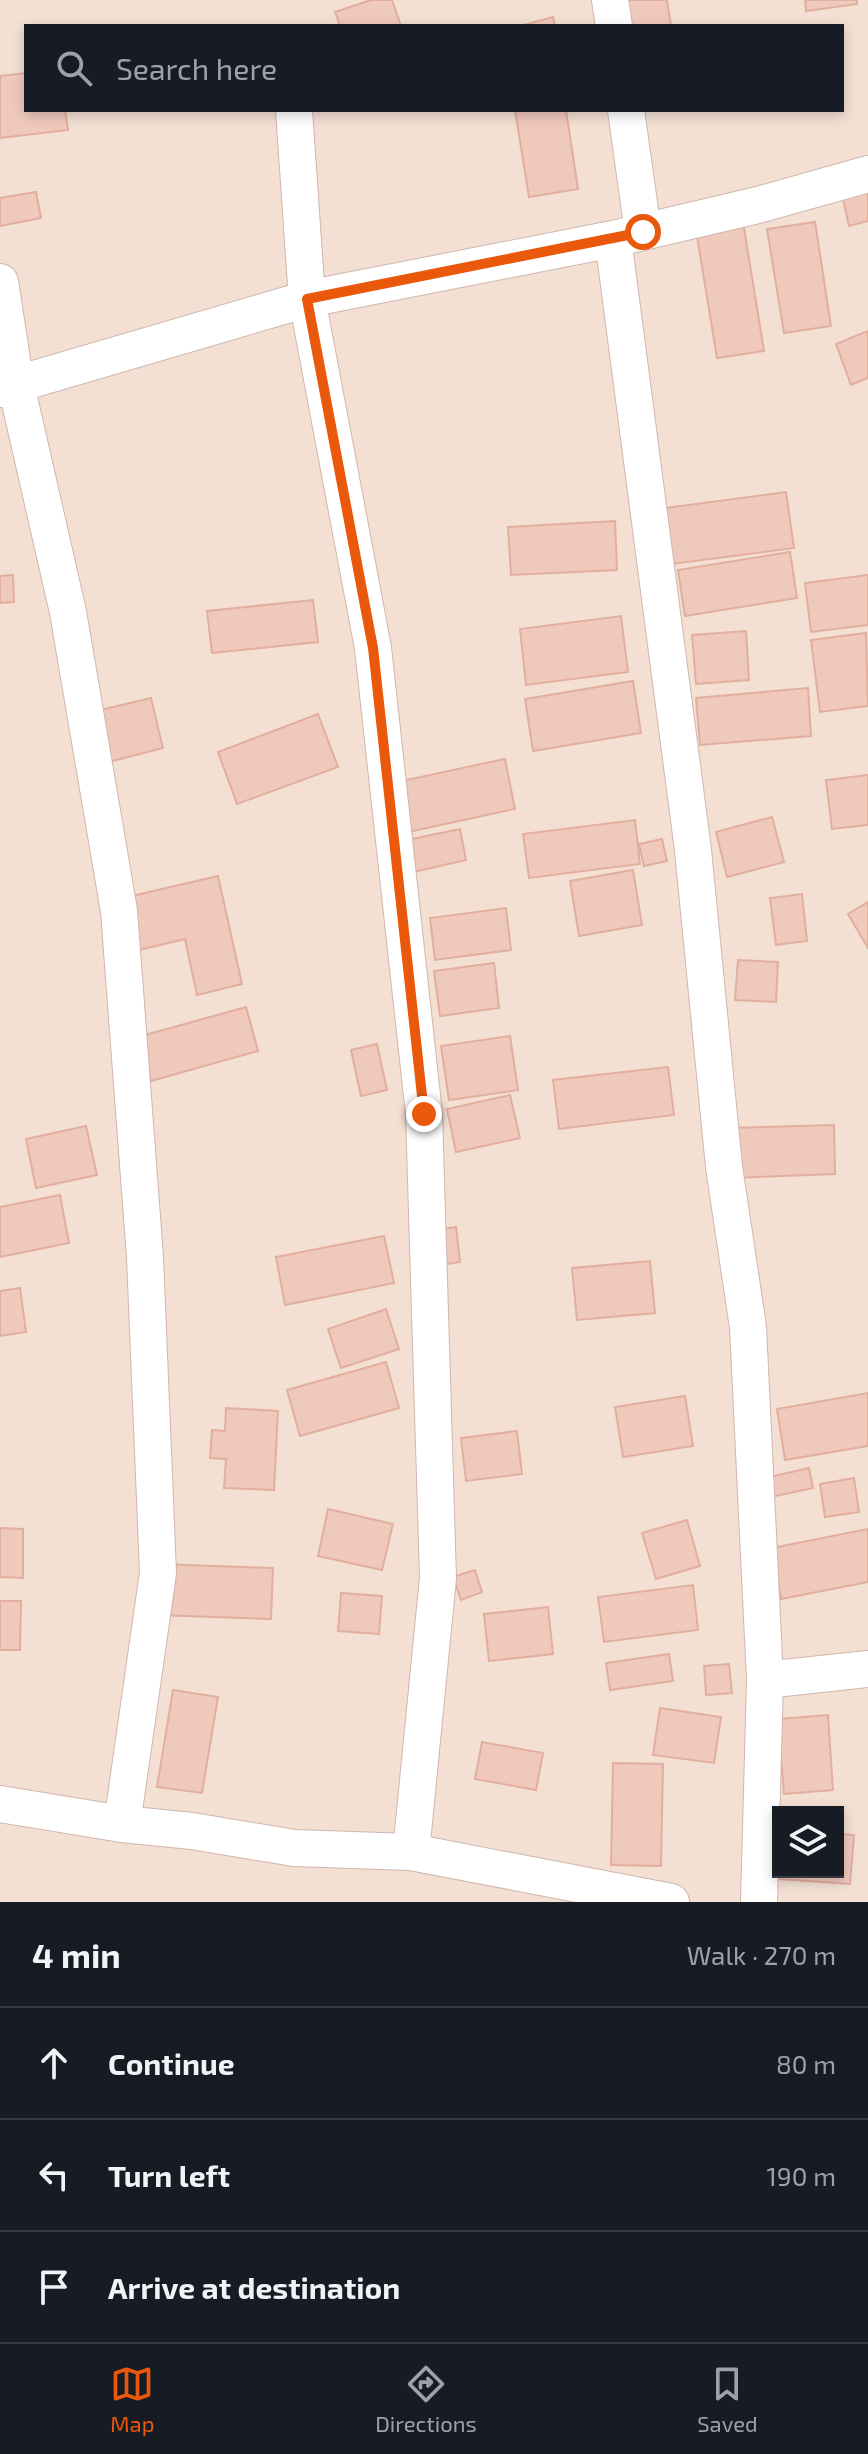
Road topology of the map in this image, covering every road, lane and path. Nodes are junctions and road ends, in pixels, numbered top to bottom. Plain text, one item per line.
1 (610, 0) edge
2 (614, 24) edge
3 (294, 112) edge
4 (626, 112) edge
5 (868, 174) edge
6 (628, 236) junction
7 (0, 282) edge
8 (307, 299) junction
9 (8, 387) edge
10 (868, 1669) edge
11 (765, 1680) junction
12 (0, 1804) edge
13 (122, 1824) junction
14 (411, 1852) junction
15 (671, 1902) edge
16 (759, 1902) edge

1 - 2 street
3 - 8 street
4 - 6 street
5 - 6 street
6 - 8 street
6 - 11 street
7 - 9 street
8 - 9 street
8 - 14 street
9 - 13 street
10 - 11 street
11 - 16 street
12 - 13 street
13 - 14 street
14 - 15 street

